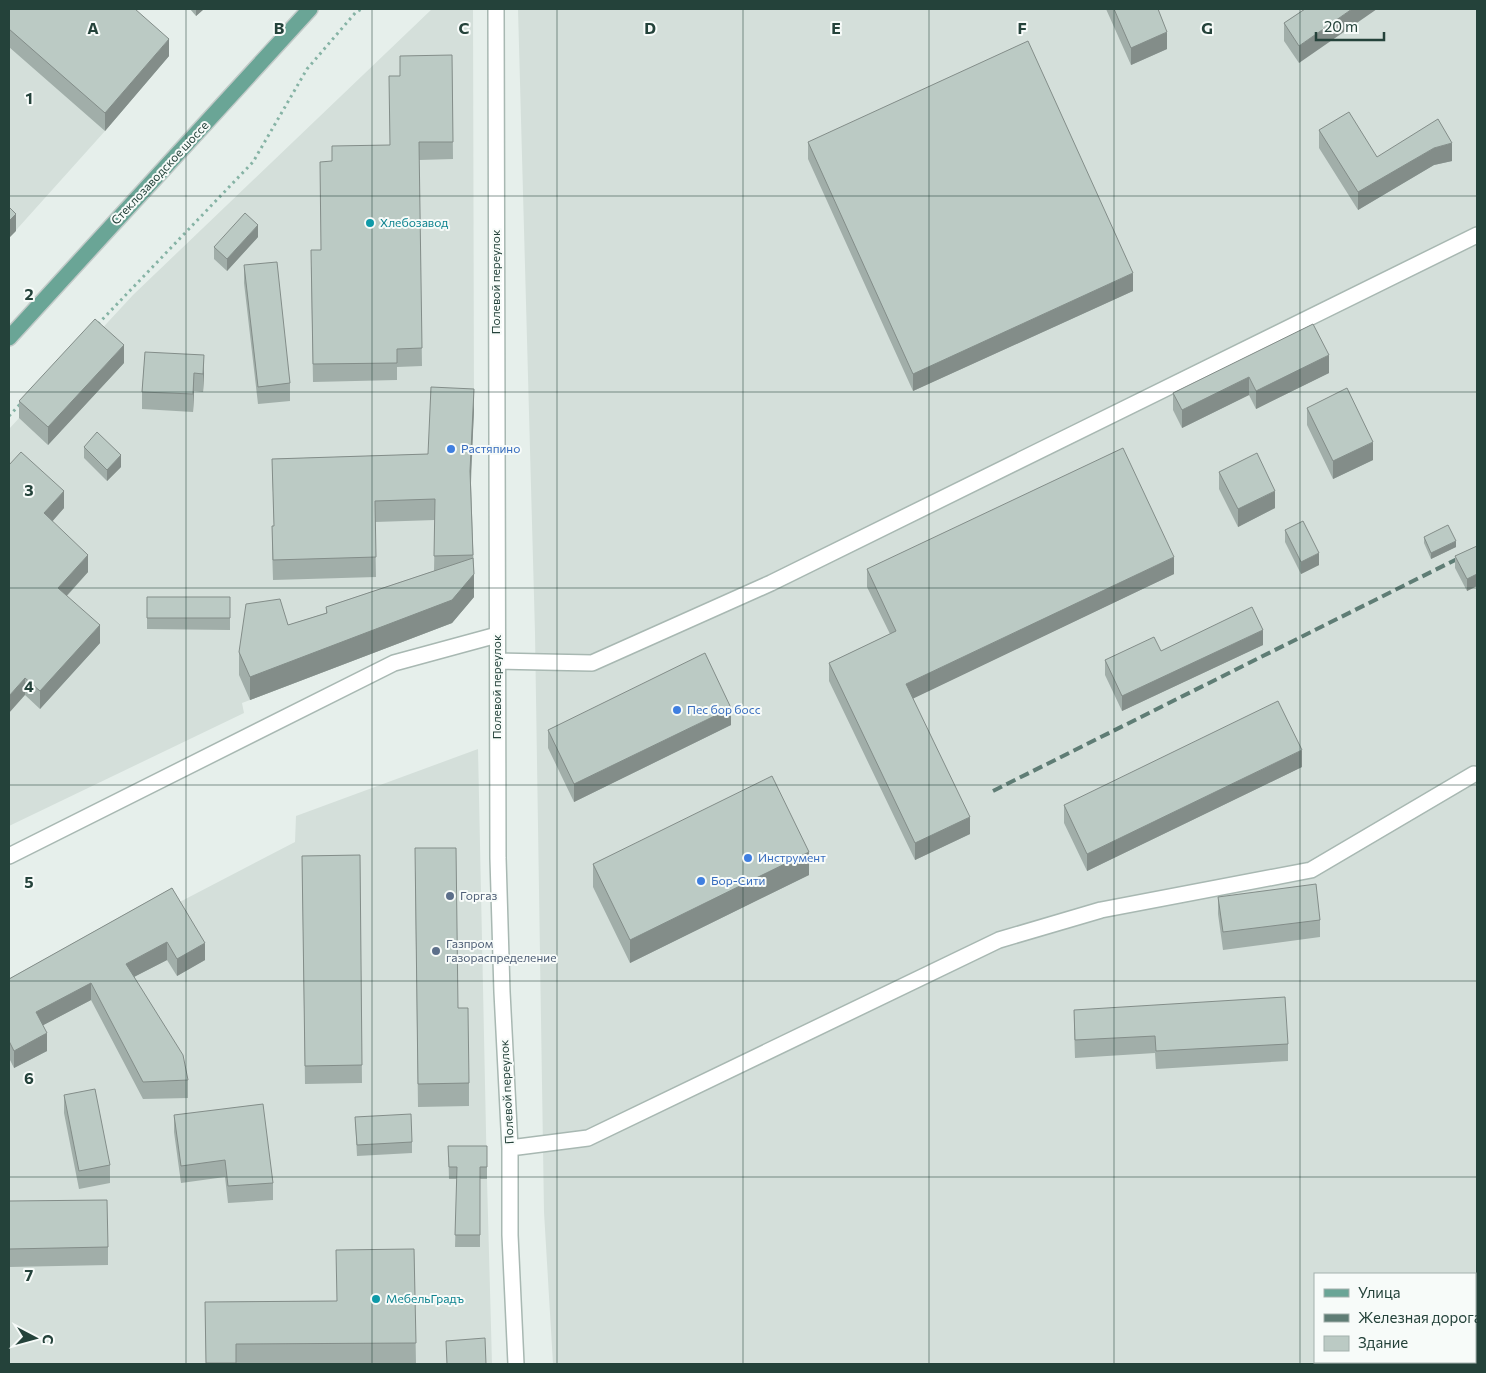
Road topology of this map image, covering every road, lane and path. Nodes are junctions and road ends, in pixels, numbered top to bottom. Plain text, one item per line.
1 (310, 9) edge
2 (362, 9) edge
3 (496, 9) edge
4 (1477, 235) edge
5 (97, 324) edge
6 (9, 338) edge
7 (22, 402) edge
8 (9, 416) edge
9 (497, 635) junction
10 (498, 662) junction
11 (1474, 774) dead end
12 (9, 856) edge
13 (510, 1148) junction
14 (516, 1364) edge

1 - 6 main road, Стеклозаводское шоссе
2 - 5 path
3 - 9 street, Полевой переулок
4 - 10 street
7 - 8 path
9 - 10 street, Полевой переулок
9 - 12 street
10 - 13 street, Полевой переулок
11 - 13 street
13 - 14 street, Полевой переулок

